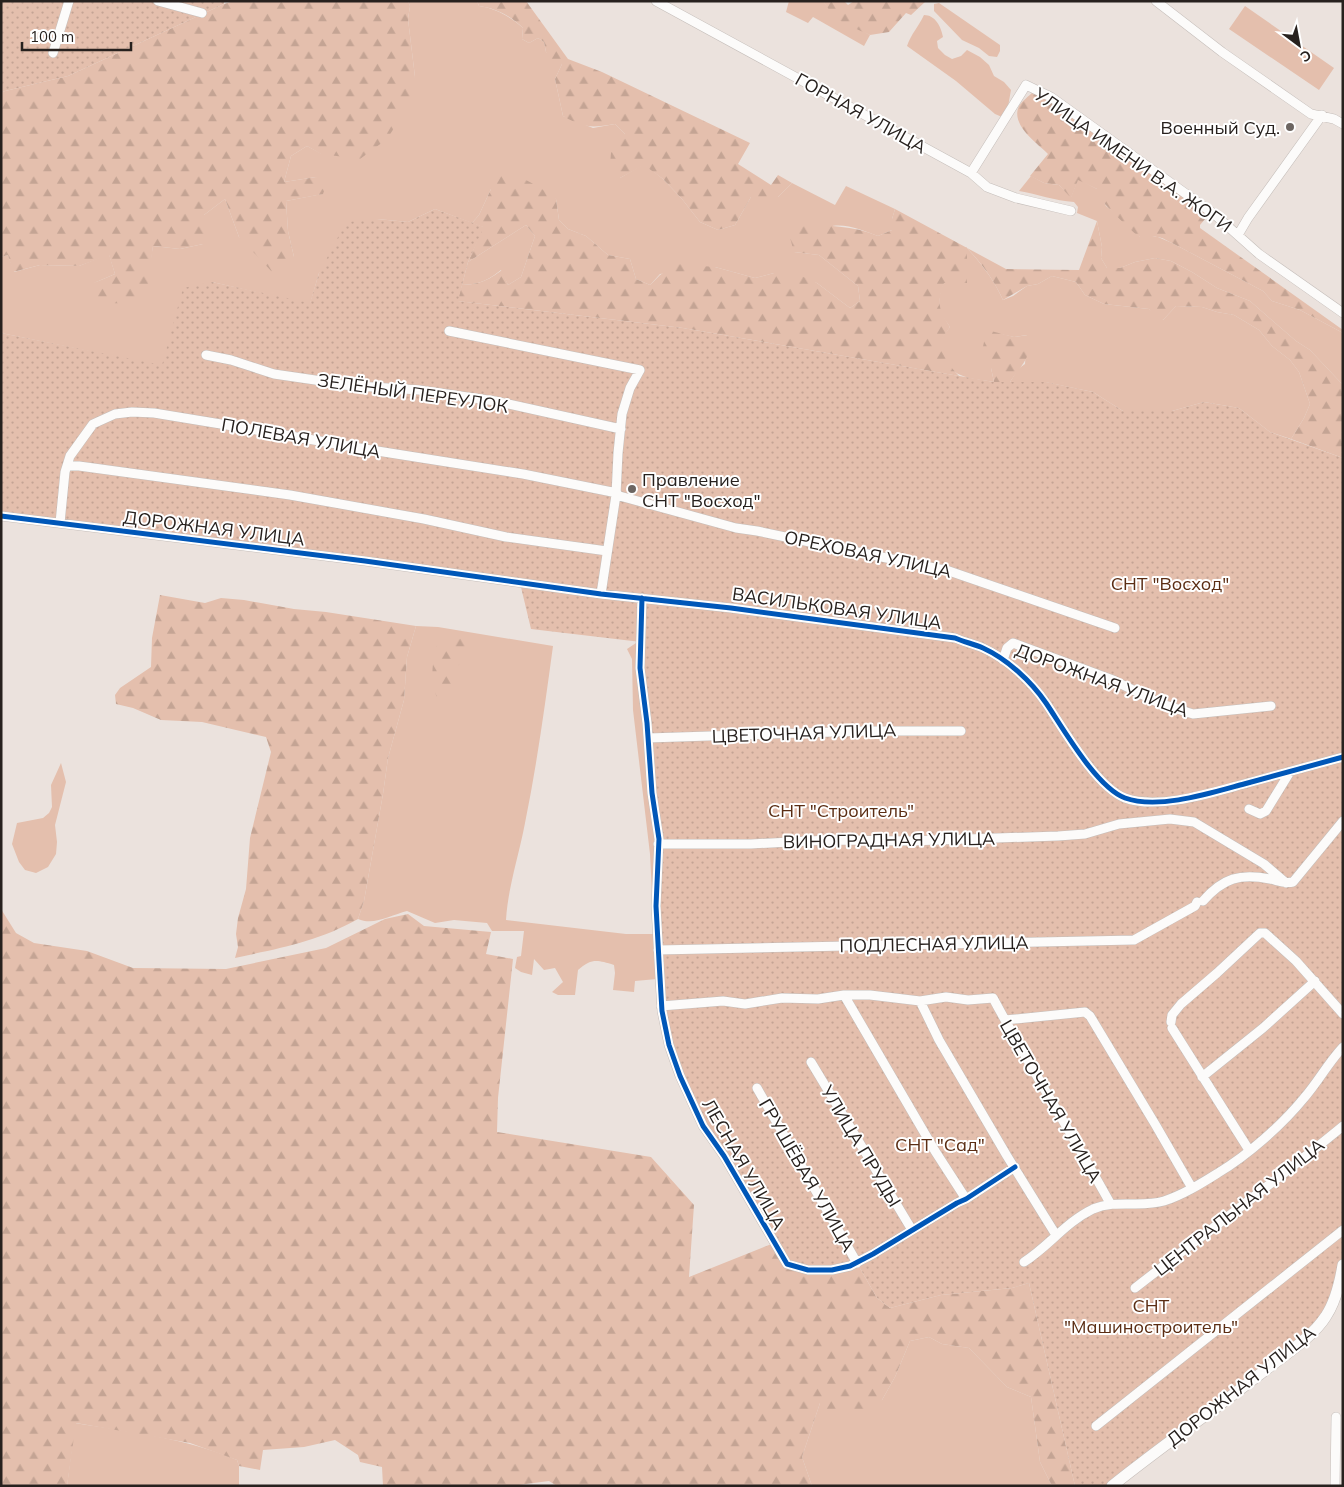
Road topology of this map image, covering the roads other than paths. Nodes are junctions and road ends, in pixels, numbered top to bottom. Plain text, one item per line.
1 (69, 1) edge
2 (158, 1) edge
3 (656, 1) edge
4 (1156, 1) edge
5 (202, 13) dead end
6 (53, 53) dead end
7 (1322, 115) junction
8 (1343, 124) edge
9 (971, 173) junction
10 (1071, 211) dead end
11 (1238, 235) junction
12 (1343, 313) edge
13 (449, 331) dead end
14 (206, 355) dead end
15 (621, 429) junction
16 (67, 466) junction
17 (617, 494) junction
18 (1, 516) edge
19 (60, 523) junction
20 (607, 551) junction
21 (601, 594) junction
22 (642, 598) junction
23 (1114, 628) dead end
24 (1003, 660) junction
25 (1271, 706) dead end
26 (960, 731) dead end
27 (648, 738) junction
28 (1343, 757) edge
29 (1290, 772) junction
30 (1249, 809) dead end
31 (1343, 821) edge
32 (658, 844) junction
33 (1286, 883) junction
34 (658, 950) junction
35 (1315, 982) junction
36 (844, 995) junction
37 (920, 1001) junction
38 (661, 1006) junction
39 (1343, 1014) edge
40 (1005, 1020) junction
41 (1343, 1047) edge
42 (811, 1062) dead end
43 (1202, 1077) junction
44 (757, 1088) dead end
45 (1343, 1126) edge
46 (1249, 1150) junction
47 (1015, 1168) junction
48 (1192, 1188) junction
49 (966, 1199) junction
50 (1110, 1203) junction
51 (912, 1230) junction
52 (1343, 1230) edge
53 (1056, 1235) junction
54 (1024, 1262) dead end
55 (857, 1263) junction
56 (1343, 1265) edge
57 (1136, 1288) dead end
58 (1336, 1417) dead end
59 (1096, 1426) dead end
60 (1112, 1486) edge
61 (1335, 1486) edge

1 - 6 street
2 - 5 street
3 - 9 street, ГОРНАЯ УЛИЦА
4 - 7 street
7 - 8 street
7 - 11 street
9 - 10 street, ГОРНАЯ УЛИЦА
9 - 11 street, УЛИЦА ИМЕНИ В.А. ЖОГИ
11 - 12 street, УЛИЦА ИМЕНИ В.А. ЖОГИ
13 - 15 street
14 - 15 street, ЗЕЛЁНЫЙ ПЕРЕУЛОК
15 - 17 street
16 - 17 street, ПОЛЕВАЯ УЛИЦА
16 - 19 street, ПОЛЕВАЯ УЛИЦА
16 - 20 street
17 - 20 street
17 - 23 street, ОРЕХОВАЯ УЛИЦА
18 - 19 street, ДОРОЖНАЯ УЛИЦА
19 - 21 street, ДОРОЖНАЯ УЛИЦА
20 - 21 street
21 - 22 street, ВАСИЛЬКОВАЯ УЛИЦА
22 - 24 street, ВАСИЛЬКОВАЯ УЛИЦА
22 - 27 street
24 - 25 street, ДОРОЖНАЯ УЛИЦА
24 - 29 street, ВАСИЛЬКОВАЯ УЛИЦА
26 - 27 street, ЦВЕТОЧНАЯ УЛИЦА
27 - 32 street
28 - 29 street, ВАСИЛЬКОВАЯ УЛИЦА
29 - 30 street
31 - 33 street
32 - 33 street, ВИНОГРАДНАЯ УЛИЦА
32 - 34 street
33 - 34 street, ПОДЛЕСНАЯ УЛИЦА
34 - 38 street
35 - 39 street
35 - 43 street
35 - 43 street
36 - 37 street
36 - 38 street
36 - 49 street
37 - 40 street, ЦВЕТОЧНАЯ УЛИЦА
37 - 47 street
38 - 55 street, ЛЕСНАЯ УЛИЦА
40 - 48 street
40 - 50 street, ЦВЕТОЧНАЯ УЛИЦА
41 - 46 street
42 - 51 street, УЛИЦА ПРУДЫ
43 - 46 street
44 - 55 street, ГРУШЁВАЯ УЛИЦА
45 - 57 street, ЦЕНТРАЛЬНАЯ УЛИЦА
46 - 48 street
47 - 49 street
47 - 53 street
48 - 50 street
49 - 51 street
50 - 53 street
51 - 55 street
52 - 59 street
53 - 54 street
56 - 60 street, ДОРОЖНАЯ УЛИЦА
58 - 61 street

